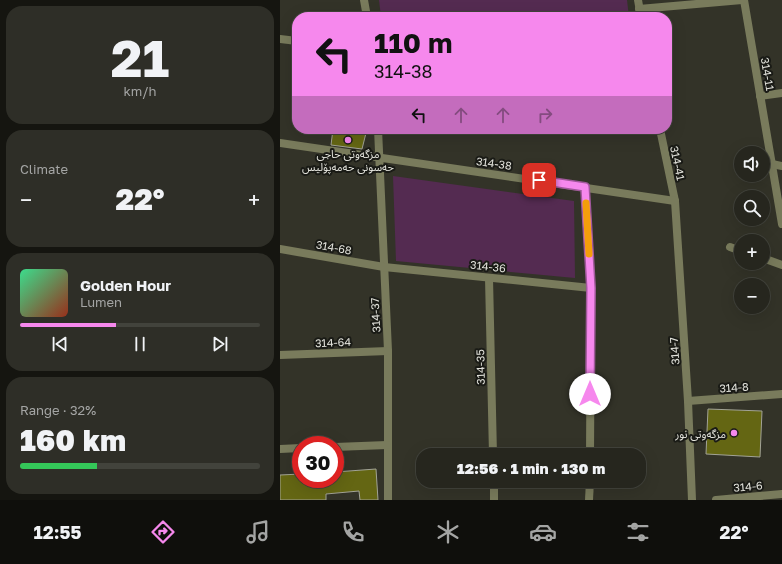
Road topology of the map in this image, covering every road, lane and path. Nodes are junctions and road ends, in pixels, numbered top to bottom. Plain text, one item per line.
1 (364, 0) edge
2 (638, 0) edge
3 (743, 0) edge
4 (365, 12) edge
5 (640, 12) edge
6 (648, 12) edge
7 (280, 39) edge
8 (292, 40) edge
9 (782, 93) edge
10 (760, 96) junction
11 (378, 134) edge
12 (661, 134) edge
13 (280, 143) edge
14 (380, 158) junction
15 (772, 164) junction
16 (782, 166) edge
17 (585, 187) junction
18 (675, 201) junction
19 (782, 224) edge
20 (730, 247) dead end
21 (734, 248) edge
22 (280, 249) edge
23 (770, 261) edge
24 (782, 265) edge
25 (384, 267) junction
26 (489, 278) junction
27 (591, 288) junction
28 (388, 351) junction
29 (280, 355) edge
30 (782, 394) edge
31 (688, 401) junction
32 (387, 445) junction
33 (344, 447) edge
34 (292, 448) edge
35 (493, 448) edge
36 (590, 448) edge
37 (280, 449) edge
38 (494, 488) edge
39 (590, 488) edge
40 (782, 494) edge
41 (388, 500) edge
42 (494, 500) edge
43 (589, 500) edge
44 (692, 500) edge
45 (716, 500) edge

1 - 4 street
2 - 5 street
3 - 6 street
3 - 10 street, 314-11
7 - 8 street
9 - 10 street
10 - 15 street, 314-11
11 - 14 street, 314-37
12 - 18 street, 314-41
13 - 14 street, 314-38
14 - 17 street, 314-38
14 - 25 street, 314-37
15 - 16 street
15 - 19 street, 314-11
17 - 18 street, 314-38
17 - 27 street
18 - 31 street, 314-7
20 - 21 street
22 - 25 street, 314-68
23 - 24 street
25 - 26 street, 314-36
25 - 28 street, 314-37
26 - 27 street, 314-36
26 - 35 street, 314-35
27 - 36 street
28 - 29 street, 314-64
28 - 32 street, 314-37
30 - 31 street, 314-8
31 - 44 street, 314-7
32 - 33 street
32 - 41 street, 314-37
34 - 37 street
38 - 42 street
39 - 43 street
40 - 45 street, 314-6

